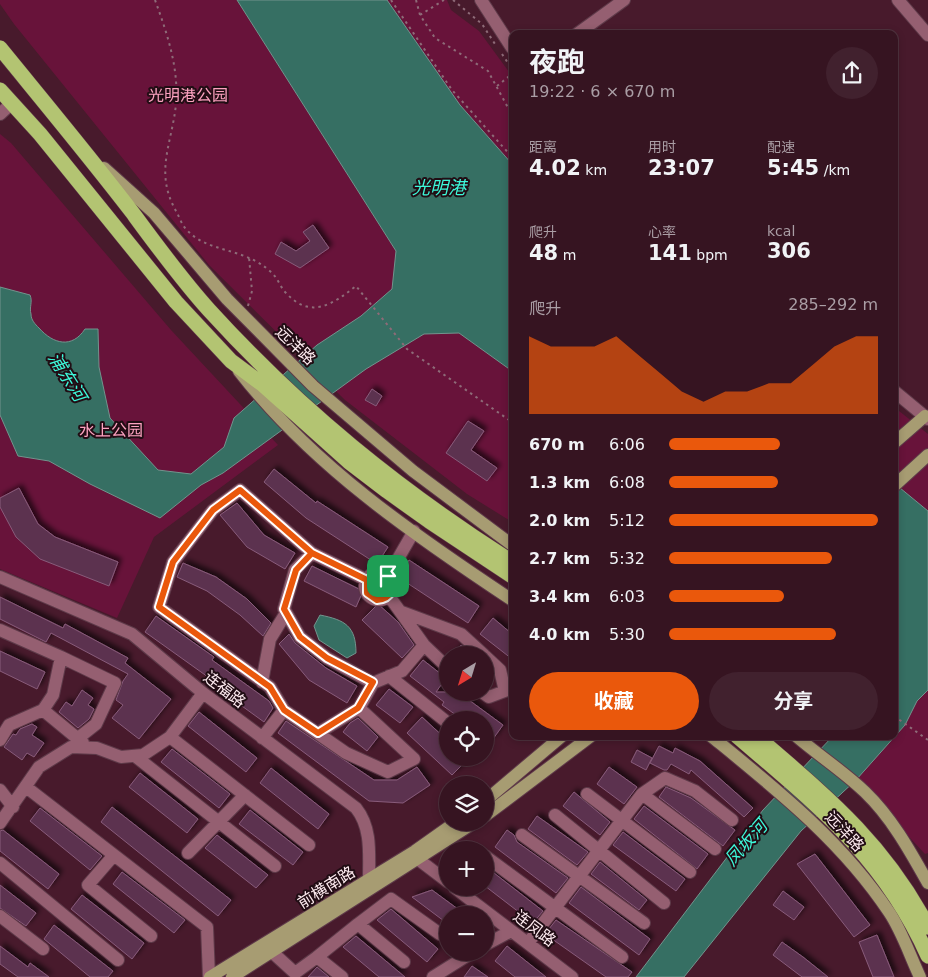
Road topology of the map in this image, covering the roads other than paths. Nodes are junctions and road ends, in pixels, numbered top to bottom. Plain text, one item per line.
1 (481, 0) edge
2 (624, 0) edge
3 (898, 0) edge
4 (583, 30) edge
5 (928, 35) edge
6 (0, 48) edge
7 (507, 51) edge
8 (0, 90) edge
9 (12, 103) junction
10 (0, 114) edge
11 (78, 145) junction
12 (263, 384) junction
13 (898, 394) edge
14 (926, 418) edge
15 (898, 441) edge
16 (928, 455) edge
17 (898, 483) edge
18 (414, 531) junction
19 (509, 543) edge
20 (312, 553) junction
21 (509, 560) edge
22 (509, 574) edge
23 (388, 576) junction
24 (0, 577) edge
25 (367, 580) junction
26 (389, 596) junction
27 (509, 598) edge
28 (402, 612) junction
29 (286, 613) junction
30 (0, 630) edge
31 (424, 645) junction
32 (474, 646) edge
33 (61, 657) junction
34 (439, 659) edge
35 (494, 664) edge
36 (389, 676) junction
37 (262, 682) junction
38 (373, 682) junction
39 (203, 693) junction
40 (494, 695) edge
41 (358, 708) junction
42 (43, 710) junction
43 (284, 710) junction
44 (439, 716) edge
45 (318, 733) junction
46 (1, 737) edge
47 (170, 737) junction
48 (262, 738) junction
49 (77, 739) junction
50 (557, 740) edge
51 (587, 740) edge
52 (715, 740) edge
53 (742, 740) edge
54 (761, 740) edge
55 (800, 740) edge
56 (88, 748) junction
57 (135, 756) junction
58 (26, 787) junction
59 (0, 790) edge
60 (494, 793) edge
61 (587, 794) dead end
62 (642, 794) junction
63 (244, 795) junction
64 (13, 807) junction
65 (494, 809) edge
66 (555, 815) dead end
67 (621, 820) junction
68 (732, 820) dead end
69 (219, 822) junction
70 (0, 823) edge
71 (442, 831) edge
72 (462, 831) edge
73 (522, 835) dead end
74 (309, 845) dead end
75 (715, 849) dead end
76 (869, 850) junction
77 (599, 851) junction
78 (188, 853) dead end
79 (114, 856) junction
80 (419, 860) junction
81 (0, 863) edge
82 (494, 863) edge
83 (275, 866) dead end
84 (924, 866) edge
85 (690, 872) dead end
86 (439, 875) edge
87 (579, 877) junction
88 (369, 880) junction
89 (928, 883) edge
90 (465, 896) edge
91 (664, 903) dead end
92 (555, 908) junction
93 (0, 916) edge
94 (644, 923) dead end
95 (358, 924) junction
96 (928, 927) edge
97 (511, 931) junction
98 (439, 933) edge
99 (151, 936) dead end
100 (494, 940) edge
101 (528, 943) junction
102 (43, 949) dead end
103 (272, 952) junction
104 (928, 956) edge
105 (317, 957) junction
106 (622, 957) dead end
107 (118, 960) dead end
108 (459, 961) edge
109 (404, 962) dead end
110 (564, 975) edge
111 (210, 977) edge
112 (232, 977) edge
113 (342, 977) edge
114 (433, 977) edge
115 (920, 977) edge

1 - 7 street
2 - 4 street
3 - 5 street
6 - 11 highway, 远洋路
8 - 9 highway, 远洋路
9 - 10 street
9 - 12 highway, 远洋路
11 - 12 highway, 远洋路
11 - 19 main road, 远洋路
12 - 18 main road, 远洋路
12 - 21 highway
12 - 22 highway
13 - 14 street
14 - 15 main road
16 - 17 main road
18 - 23 street
18 - 27 main road, 远洋路
20 - 25 street
20 - 29 street
20 - 37 street
23 - 25 street
23 - 26 street
24 - 39 street, 连福路
25 - 26 street
26 - 28 street
28 - 31 street
28 - 32 street
29 - 37 street
29 - 38 street
30 - 33 street
31 - 34 street
31 - 36 street
33 - 42 street
33 - 49 street
35 - 40 street
36 - 38 street
36 - 44 street
37 - 43 street
38 - 41 street
39 - 47 street
39 - 48 street, 连福路
41 - 45 street
41 - 45 street
42 - 46 street
42 - 49 street
43 - 45 street
43 - 48 street
47 - 57 street
47 - 63 street
48 - 88 street, 连福路
49 - 56 street
50 - 60 main road
51 - 65 main road
52 - 115 main road, 远洋路
53 - 76 highway
54 - 76 highway
55 - 84 main road
56 - 57 street
56 - 58 street
57 - 69 street
58 - 64 street
58 - 79 street
59 - 64 street
61 - 67 street
62 - 67 street
62 - 68 street
62 - 75 street
63 - 69 street
63 - 74 street
64 - 70 street
66 - 77 street
67 - 77 street
67 - 85 street
69 - 78 street
69 - 83 street
71 - 88 main road, 前横南路
72 - 80 main road, 前横南路
73 - 87 street
76 - 96 highway
76 - 104 highway
77 - 87 street
77 - 91 street
79 - 99 street
79 - 111 street
80 - 86 street
80 - 103 main road, 前横南路
81 - 107 street
82 - 92 street
84 - 89 main road
87 - 92 street
87 - 94 street
88 - 111 main road, 前横南路
90 - 97 street, 连凤路
92 - 101 street
92 - 106 street
93 - 102 street
95 - 98 street
95 - 105 street
95 - 109 street
97 - 100 street
97 - 101 street, 连凤路
101 - 110 street, 连凤路
103 - 105 street
103 - 112 main road, 前横南路
105 - 113 street
108 - 114 street

